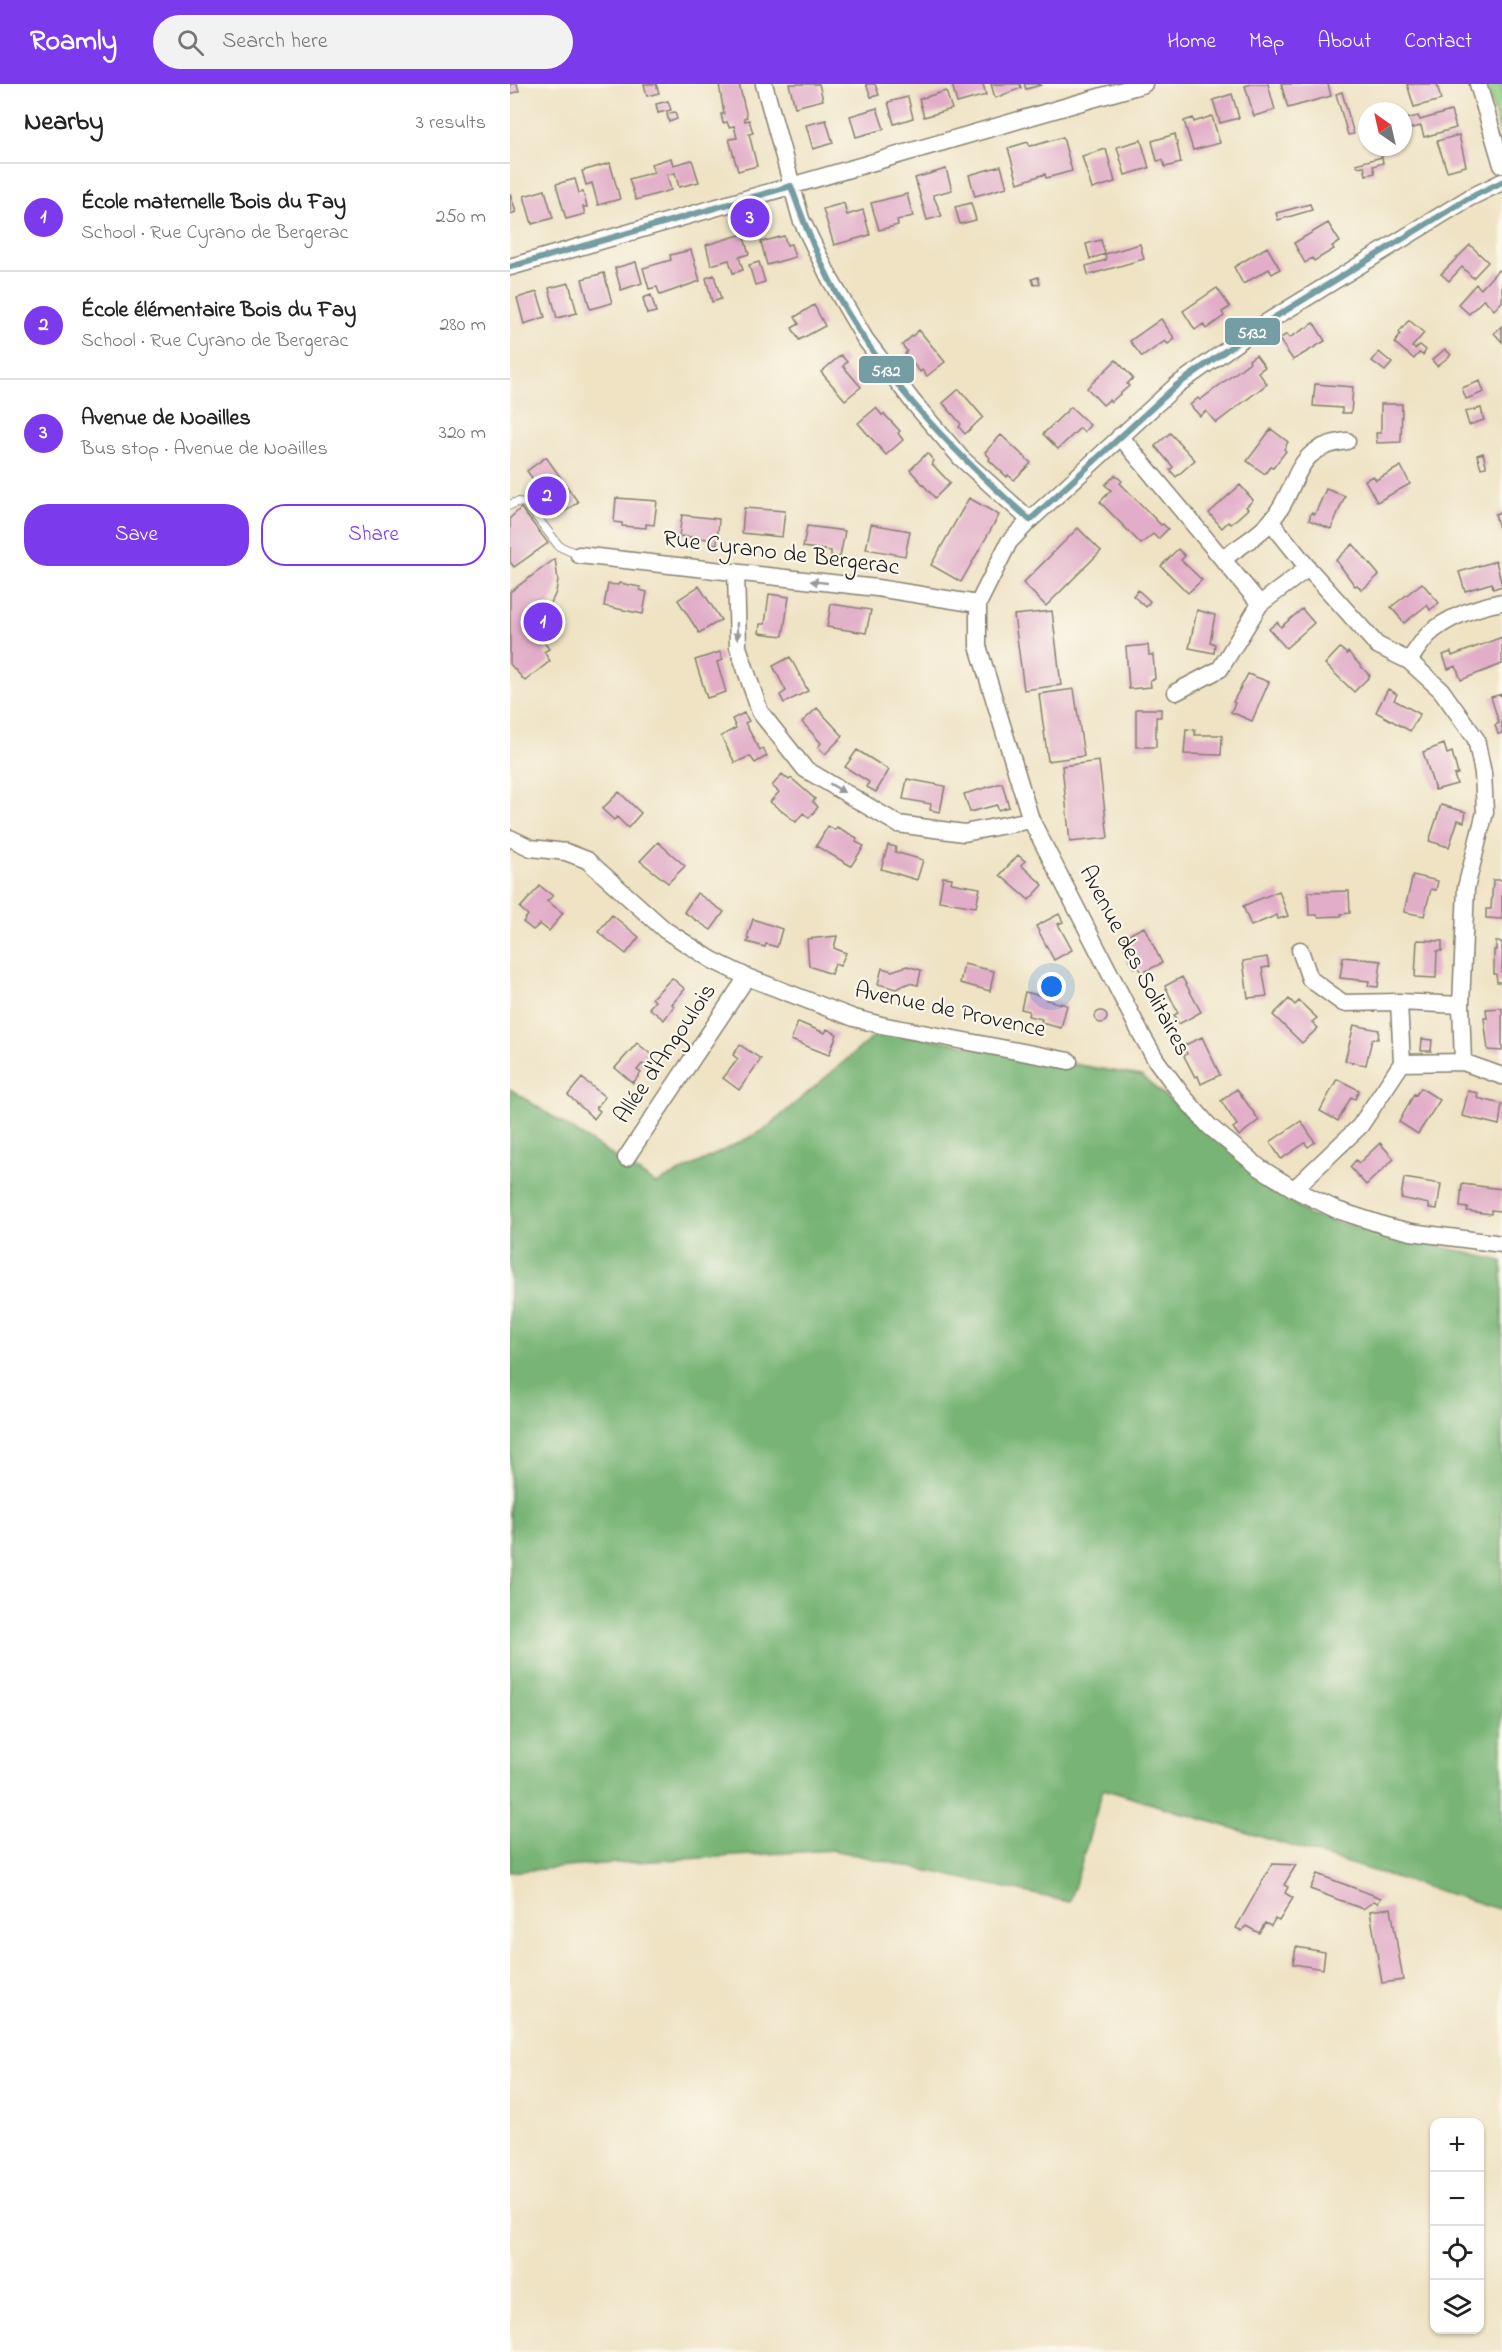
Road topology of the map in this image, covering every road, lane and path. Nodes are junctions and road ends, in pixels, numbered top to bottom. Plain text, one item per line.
1 (764, 84) edge
2 (1144, 84) edge
3 (1478, 84) edge
4 (1502, 165) edge
5 (1502, 182) edge
6 (791, 186) junction
7 (510, 267) edge
8 (1120, 436) junction
9 (1347, 441) dead end
10 (510, 505) edge
11 (1030, 520) junction
12 (1271, 522) junction
13 (579, 555) joint
14 (1223, 559) junction
15 (1308, 568) junction
16 (736, 572) junction
17 (1502, 602) edge
18 (978, 604) junction
19 (1260, 604) junction
20 (1409, 661) junction
21 (1176, 692) dead end
22 (1030, 820) junction
23 (510, 838) edge
24 (1300, 950) dead end
25 (747, 977) junction
26 (1399, 1002) junction
27 (1461, 1005) junction
28 (1069, 1061) dead end
29 (1463, 1062) junction
30 (1402, 1063) junction
31 (1502, 1076) edge
32 (626, 1158) dead end
33 (1294, 1189) junction
34 (1502, 1244) edge

1 - 6 street
2 - 6 street
3 - 4 street
5 - 8 street
6 - 7 street
6 - 11 street
8 - 11 street
8 - 14 street
9 - 12 street
10 - 13 lane
11 - 18 street
12 - 14 street
12 - 15 street
13 - 16 street, Rue Cyrano de Bergerac
14 - 19 street
15 - 19 street
15 - 20 street
18 -> 16 street, Rue Cyrano de Bergerac
16 -> 22 street
17 - 20 street
18 - 22 street, Avenue des Solitaires
19 - 21 street
20 - 27 street
22 - 33 street, Avenue des Solitaires
23 - 25 street, Avenue de Provence
24 - 26 street
25 - 28 street, Avenue de Provence
25 - 32 street, Allée d'Angoulois
26 - 27 street
26 - 30 street
27 - 29 street
29 - 30 street
29 - 31 street
30 - 33 street
33 - 34 street, Avenue des Solitaires

